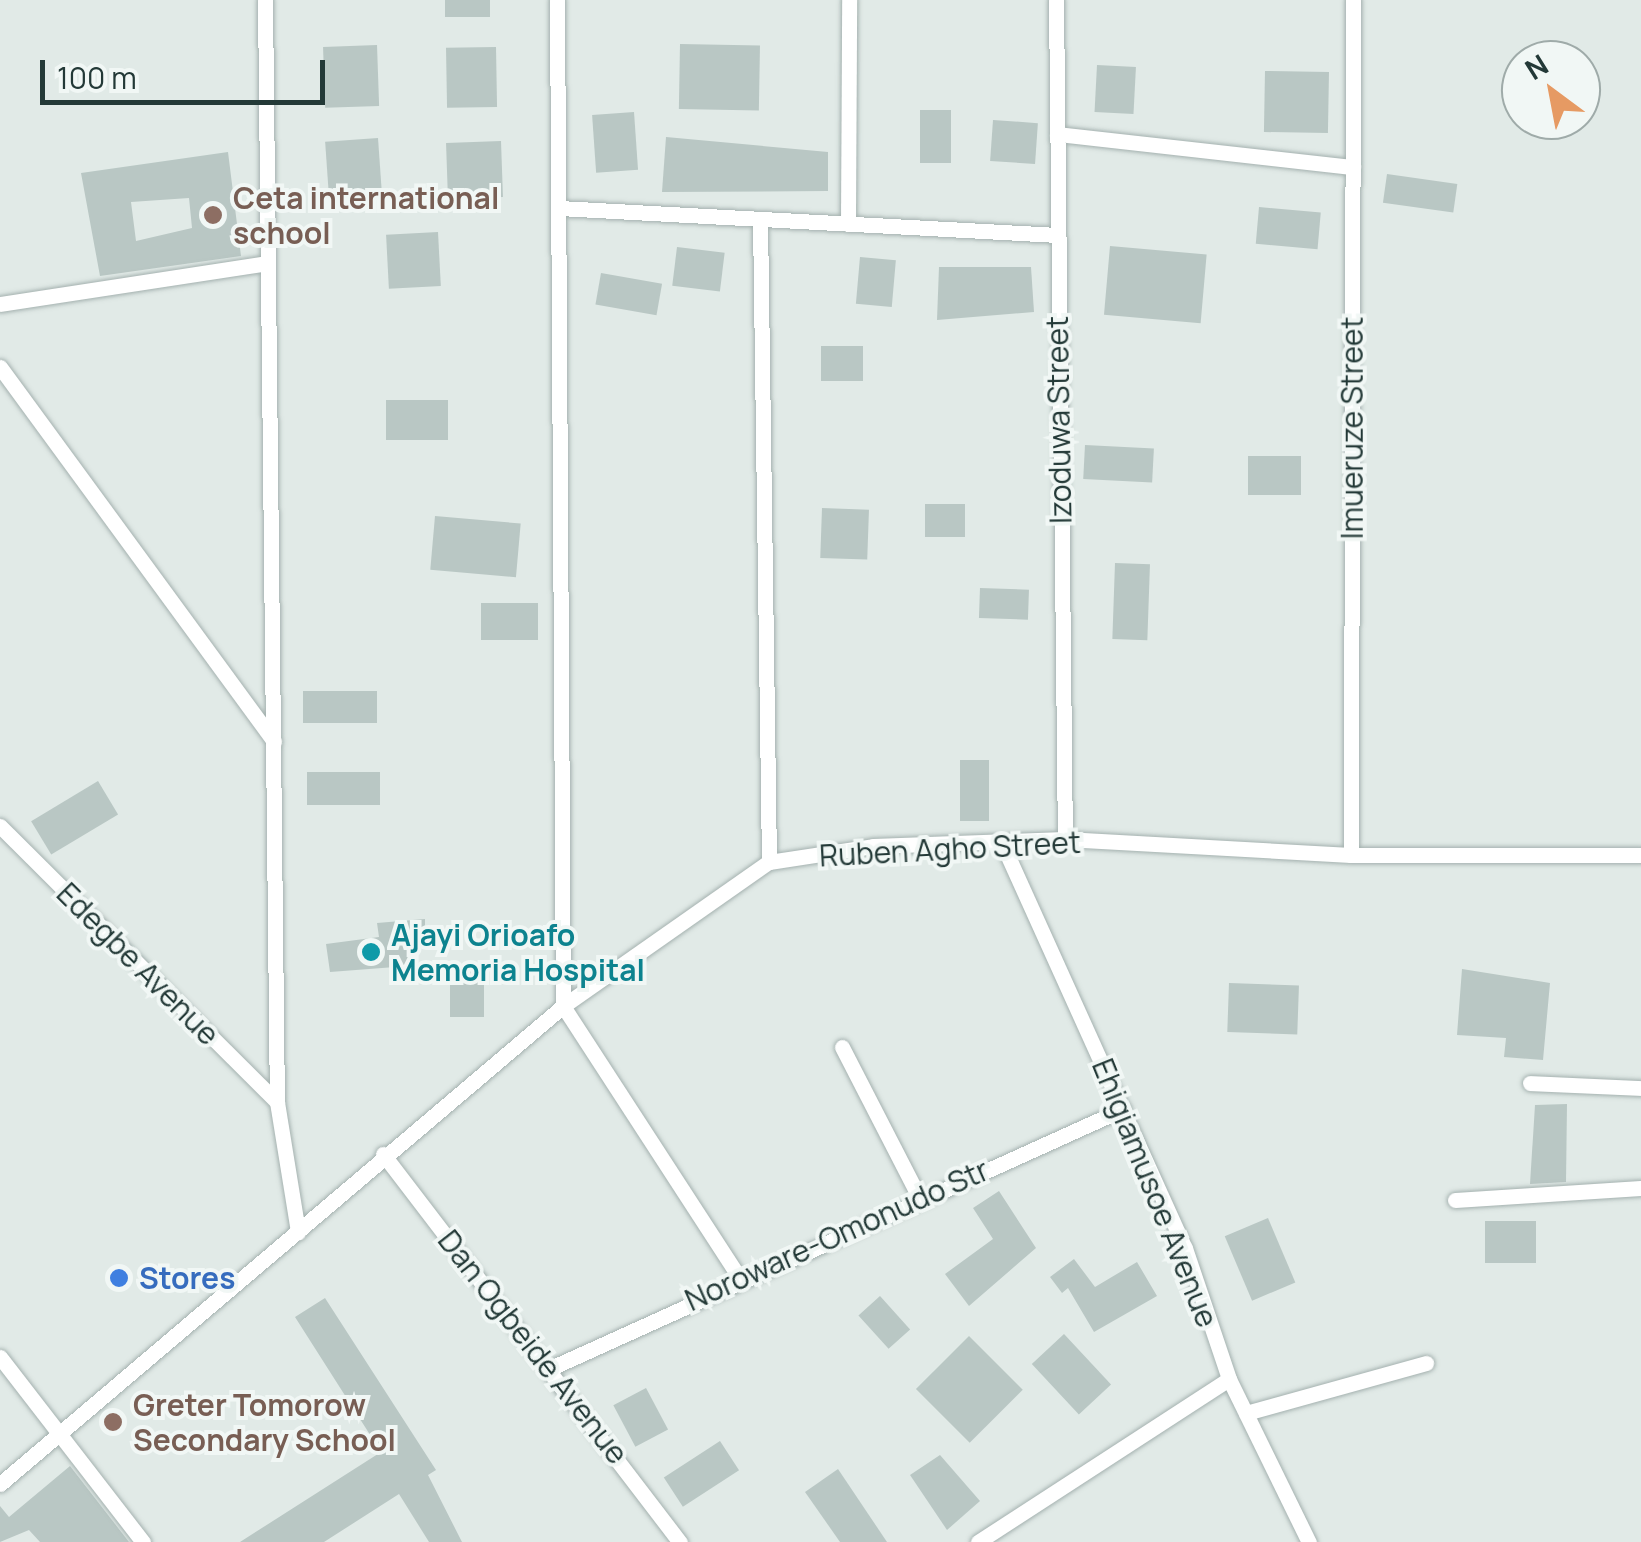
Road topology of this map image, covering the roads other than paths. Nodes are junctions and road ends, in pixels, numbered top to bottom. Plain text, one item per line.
1 (265, 0) edge
2 (557, 0) edge
3 (849, 0) edge
4 (1056, 0) edge
5 (1353, 0) edge
6 (1056, 134) junction
7 (1353, 167) junction
8 (559, 208) junction
9 (760, 219) junction
10 (848, 224) junction
11 (1057, 235) junction
12 (267, 263) junction
13 (0, 304) edge
14 (0, 367) edge
15 (274, 742) junction
16 (0, 826) edge
17 (1064, 839) junction
18 (1002, 843) junction
19 (1641, 855) edge
20 (1351, 856) junction
21 (770, 862) junction
22 (563, 1006) junction
23 (842, 1046) dead end
24 (1530, 1084) dead end
25 (1641, 1088) edge
26 (277, 1102) junction
27 (1123, 1109) junction
28 (383, 1154) junction
29 (1641, 1188) edge
30 (919, 1198) junction
31 (1455, 1200) dead end
32 (298, 1232) junction
33 (738, 1276) junction
34 (0, 1357) edge
35 (1426, 1363) dead end
36 (553, 1366) junction
37 (1230, 1379) junction
38 (1246, 1413) junction
39 (64, 1432) junction
40 (0, 1484) edge
41 (143, 1542) edge
42 (680, 1542) edge
43 (978, 1542) edge
44 (1309, 1542) edge

1 - 12 street
2 - 8 street
3 - 10 street
4 - 6 street, Izoduwa Street
5 - 7 street, Imueruze Street
6 - 7 street
6 - 11 street, Izoduwa Street
7 - 20 street, Imueruze Street
8 - 9 street
8 - 22 street
9 - 10 street
9 - 21 street
10 - 11 street
11 - 17 street, Izoduwa Street
12 - 13 street
12 - 15 street
14 - 15 street
15 - 26 street
16 - 26 street, Edegbe Avenue
17 - 18 street, Ruben Agho Street
17 - 20 street, Ruben Agho Street
18 - 21 street, Ruben Agho Street
18 - 27 street, Ehigiamusoe Avenue
19 - 20 street, Ruben Agho Street
21 - 22 street, Ruben Agho Street
22 - 28 street, Ruben Agho Street
22 - 33 street
23 - 30 street
24 - 25 street
26 - 32 street
27 - 30 street, Noroware-Omonudo Str
27 - 37 street, Ehigiamusoe Avenue
28 - 32 street, Ruben Agho Street
28 - 36 street, Dan Ogbeide Avenue
29 - 31 street
30 - 33 street, Noroware-Omonudo Str
32 - 39 street, Ruben Agho Street
33 - 36 street, Noroware-Omonudo Str
34 - 39 street
35 - 38 street
36 - 42 street, Dan Ogbeide Avenue
37 - 38 street, Ehigiamusoe Avenue
37 - 43 street
38 - 44 street, Ehigiamusoe Avenue
39 - 40 street, Ruben Agho Street
39 - 41 street

